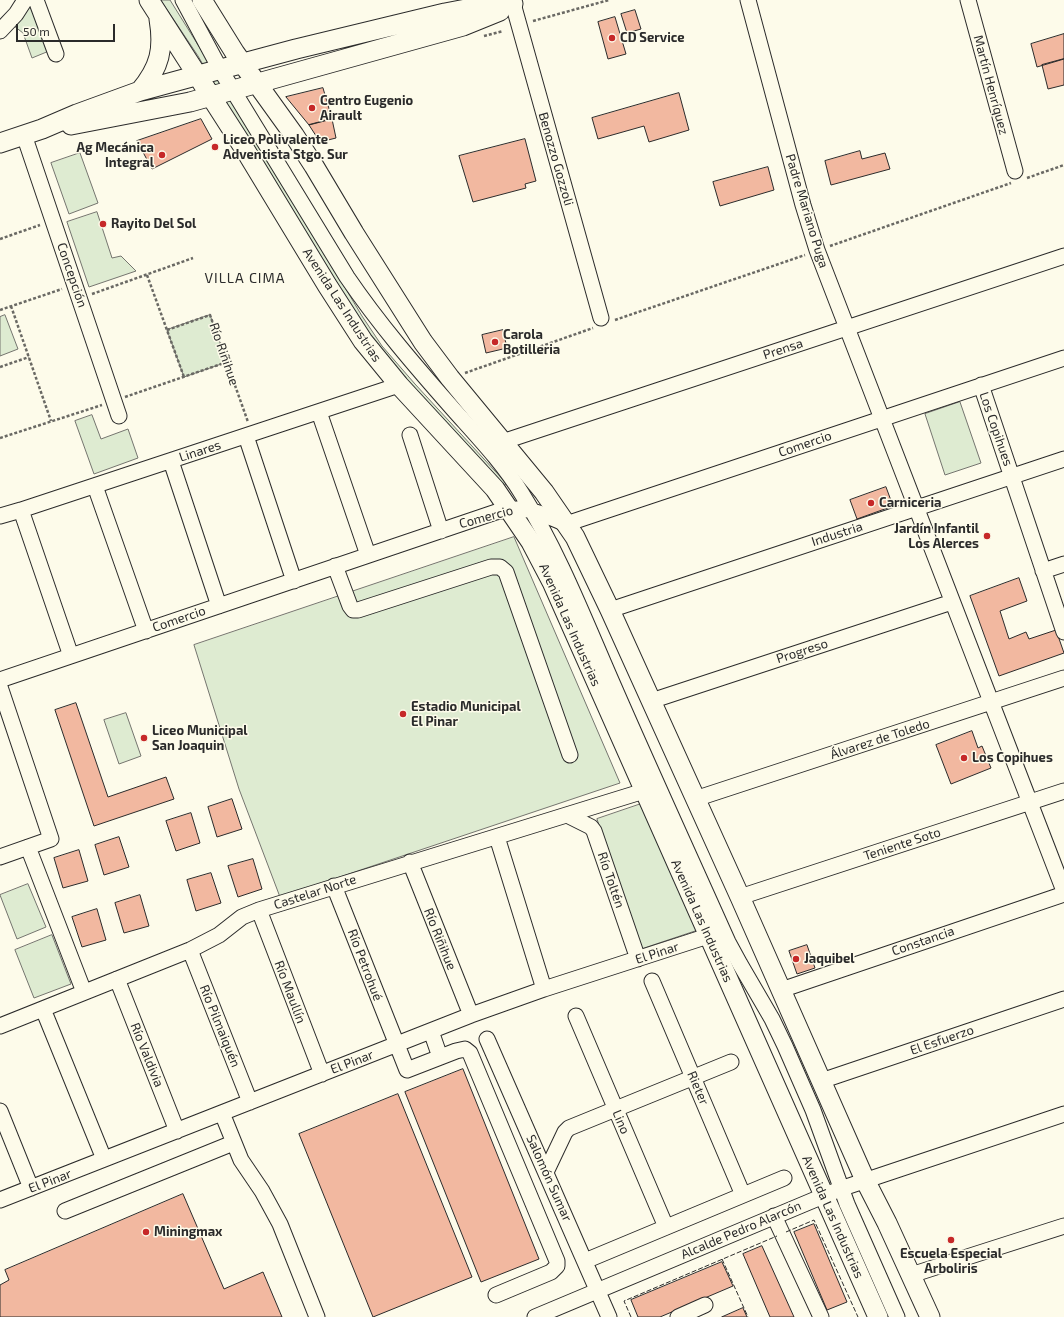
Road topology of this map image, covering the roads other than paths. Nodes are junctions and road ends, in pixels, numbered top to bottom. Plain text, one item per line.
1 (25, 0) edge
2 (36, 0) edge
3 (182, 0) edge
4 (190, 0) edge
5 (202, 0) edge
6 (748, 0) edge
7 (968, 0) edge
8 (517, 1) edge
9 (154, 8) edge
10 (0, 31) edge
11 (56, 54) dead end
12 (229, 67) junction
13 (198, 75) junction
14 (243, 87) junction
15 (140, 91) junction
16 (211, 96) junction
17 (42, 129) junction
18 (24, 135) junction
19 (0, 143) edge
20 (1019, 177) road end
21 (1064, 256) edge
22 (602, 322) road end
23 (846, 328) junction
24 (1064, 358) edge
25 (399, 385) junction
26 (981, 385) junction
27 (319, 412) junction
28 (119, 416) dead end
29 (881, 418) junction
30 (410, 435) dead end
31 (246, 436) junction
32 (502, 442) junction
33 (1064, 459) edge
34 (171, 461) junction
35 (1012, 477) junction
36 (95, 486) junction
37 (509, 508) junction
38 (916, 508) junction
39 (21, 510) junction
40 (536, 512) junction
41 (0, 516) edge
42 (566, 524) junction
43 (442, 531) junction
44 (368, 555) junction
45 (1064, 564) edge
46 (335, 566) junction
47 (1043, 571) junction
48 (294, 581) junction
49 (952, 602) junction
50 (219, 606) junction
51 (610, 610) junction
52 (146, 631) junction
53 (1064, 632) edge
54 (70, 656) junction
55 (1064, 678) edge
56 (0, 680) edge
57 (0, 687) edge
58 (651, 701) junction
59 (991, 702) junction
60 (570, 755) dead end
61 (1064, 790) edge
62 (644, 791) junction
63 (695, 799) junction
64 (1029, 802) junction
65 (567, 815) junction
66 (497, 837) junction
67 (28, 847) junction
68 (0, 857) edge
69 (410, 862) junction
70 (334, 886) junction
71 (1064, 893) edge
72 (740, 897) junction
73 (258, 910) junction
74 (708, 936) junction
75 (190, 950) junction
76 (638, 959) junction
77 (117, 979) junction
78 (652, 981) dead end
79 (544, 989) junction
80 (781, 990) junction
81 (84, 992) junction
82 (1064, 999) edge
83 (43, 1009) junction
84 (471, 1015) junction
85 (576, 1016) dead end
86 (0, 1026) edge
87 (431, 1031) junction
88 (487, 1039) dead end
89 (396, 1044) junction
90 (440, 1057) junction
91 (731, 1062) dead end
92 (322, 1074) junction
93 (693, 1077) junction
94 (821, 1081) junction
95 (250, 1102) junction
96 (616, 1109) junction
97 (0, 1111) edge
98 (222, 1113) junction
99 (1064, 1114) edge
100 (177, 1131) junction
101 (233, 1143) junction
102 (104, 1159) junction
103 (546, 1172) junction
104 (784, 1178) dead end
105 (31, 1188) junction
106 (844, 1188) junction
107 (743, 1195) junction
108 (0, 1200) edge
109 (65, 1211) dead end
110 (774, 1216) junction
111 (1064, 1226) edge
112 (666, 1227) junction
113 (585, 1261) junction
114 (911, 1275) junction
115 (598, 1290) junction
116 (496, 1295) dead end
117 (705, 1305) dead end
118 (682, 1316) edge
119 (317, 1317) edge
120 (536, 1317) edge
121 (609, 1317) edge
122 (821, 1317) edge
123 (878, 1317) edge
124 (897, 1317) edge
125 (904, 1317) edge
126 (930, 1317) edge

1 - 10 street
2 - 11 street
3 - 12 street
4 - 12 street
5 - 12 main road, Avenida Las Industrias
6 - 23 street, Padre Mariano Puga
7 - 20 street, Martín Henríquez
8 - 12 main road
8 - 14 main road
8 - 22 street, Benozzo Gozzoli
9 - 13 main road, Avenida Las Industrias
9 - 15 main road
12 - 13 main road
12 - 14 main road, Avenida Las Industrias
12 - 14 street
13 - 15 main road
13 - 16 main road, Avenida Las Industrias
14 - 16 main road
14 - 32 main road, Avenida Las Industrias
14 - 40 street
15 - 17 main road
16 - 17 main road
16 - 25 main road, Avenida Las Industrias
17 - 18 main road
18 - 19 main road
18 - 28 street, Concepción
21 - 23 street, Prensa
23 - 29 street, Padre Mariano Puga
23 - 32 street, Prensa
24 - 26 street, Comercio
25 - 27 street, Linares
25 - 37 main road, Avenida Las Industrias
26 - 29 street, Comercio
26 - 35 street, Los Copihues
27 - 31 street, Linares
27 - 44 street
29 - 38 street
29 - 42 street, Comercio
30 - 43 street
31 - 34 street, Linares
31 - 48 street
32 - 42 main road, Avenida Las Industrias
33 - 35 street, Industria
34 - 36 street, Linares
34 - 50 street
35 - 38 street, Industria
35 - 47 street, Los Copihues
36 - 39 street, Linares
36 - 52 street
37 - 40 street, Comercio
37 - 43 street, Comercio
37 - 62 main road, Avenida Las Industrias
38 - 49 street
38 - 51 street, Industria
39 - 41 street, Linares
39 - 54 street
40 - 42 street, Comercio
40 - 106 street
42 - 51 main road, Avenida Las Industrias
43 - 44 street, Comercio
44 - 46 street, Comercio
45 - 47 street
46 - 48 street, Comercio
46 - 60 street
47 - 53 street, Los Copihues
48 - 50 street, Comercio
49 - 58 street, Progreso
49 - 59 street
50 - 52 street, Comercio
51 - 58 main road, Avenida Las Industrias
52 - 54 street, Comercio
54 - 56 street, Comercio
55 - 59 street, Álvarez de Toledo
57 - 67 street
58 - 63 main road, Avenida Las Industrias
59 - 63 street, Álvarez de Toledo
59 - 64 street
61 - 64 street, Teniente Soto
62 - 65 street, Castelar Norte
62 - 74 main road, Avenida Las Industrias
63 - 72 main road, Avenida Las Industrias
64 - 71 street
64 - 72 street, Teniente Soto
65 - 66 street, Castelar Norte
65 - 76 street, Río Toltén
66 - 69 street, Castelar Norte
66 - 79 street
67 - 68 street
67 - 81 street
69 - 70 street, Castelar Norte
69 - 84 street, Río Riñihue
70 - 73 street, Castelar Norte
70 - 89 street, Río Petrohué
71 - 80 street, Constancia
72 - 80 main road, Avenida Las Industrias
73 - 75 street, Castelar Norte
73 - 92 street, Río Maullín
74 - 76 street, El Pinar
74 - 106 main road, Avenida Las Industrias
75 - 77 street, Castelar Norte
75 - 95 street, Río Pilmaiquén
76 - 79 street, El Pinar
77 - 81 street, Castelar Norte
77 - 100 street, Río Valdivia
78 - 93 street, Rieter
79 - 84 street, El Pinar
80 - 94 main road, Avenida Las Industrias
81 - 83 street, Castelar Norte
82 - 94 street, El Esfuerzo
83 - 86 street, Castelar Norte
83 - 102 street
84 - 87 street, El Pinar
85 - 96 street, Lino
87 - 89 street, El Pinar
87 - 90 street
88 - 103 street, Salomón Sumar
89 - 90 street, Río Petrohué
89 - 92 street, El Pinar
90 - 116 street
91 - 93 street
92 - 95 street, El Pinar
93 - 96 street
93 - 107 street, Rieter
94 - 106 main road, Avenida Las Industrias
95 - 98 street, El Pinar
96 - 103 street
96 - 112 street, Lino
97 - 105 street
98 - 100 street, El Pinar
98 - 101 street
99 - 106 street, Alcalde Pedro Alarcón
100 - 102 street, El Pinar
101 - 109 street
101 - 119 street
102 - 105 street, El Pinar
103 - 113 street, Salomón Sumar
104 - 107 street
105 - 108 street, El Pinar
106 - 110 street, Alcalde Pedro Alarcón
106 - 114 main road, Avenida Las Industrias
106 - 123 main road, Avenida Las Industrias
106 - 124 street
106 - 125 street
107 - 112 street
110 - 115 street, Alcalde Pedro Alarcón
110 - 122 street
111 - 114 street
112 - 113 street
113 - 115 street, Salomón Sumar
114 - 126 main road, Avenida Las Industrias
115 - 120 street, Alcalde Pedro Alarcón
115 - 121 street, Salomón Sumar
117 - 118 street

